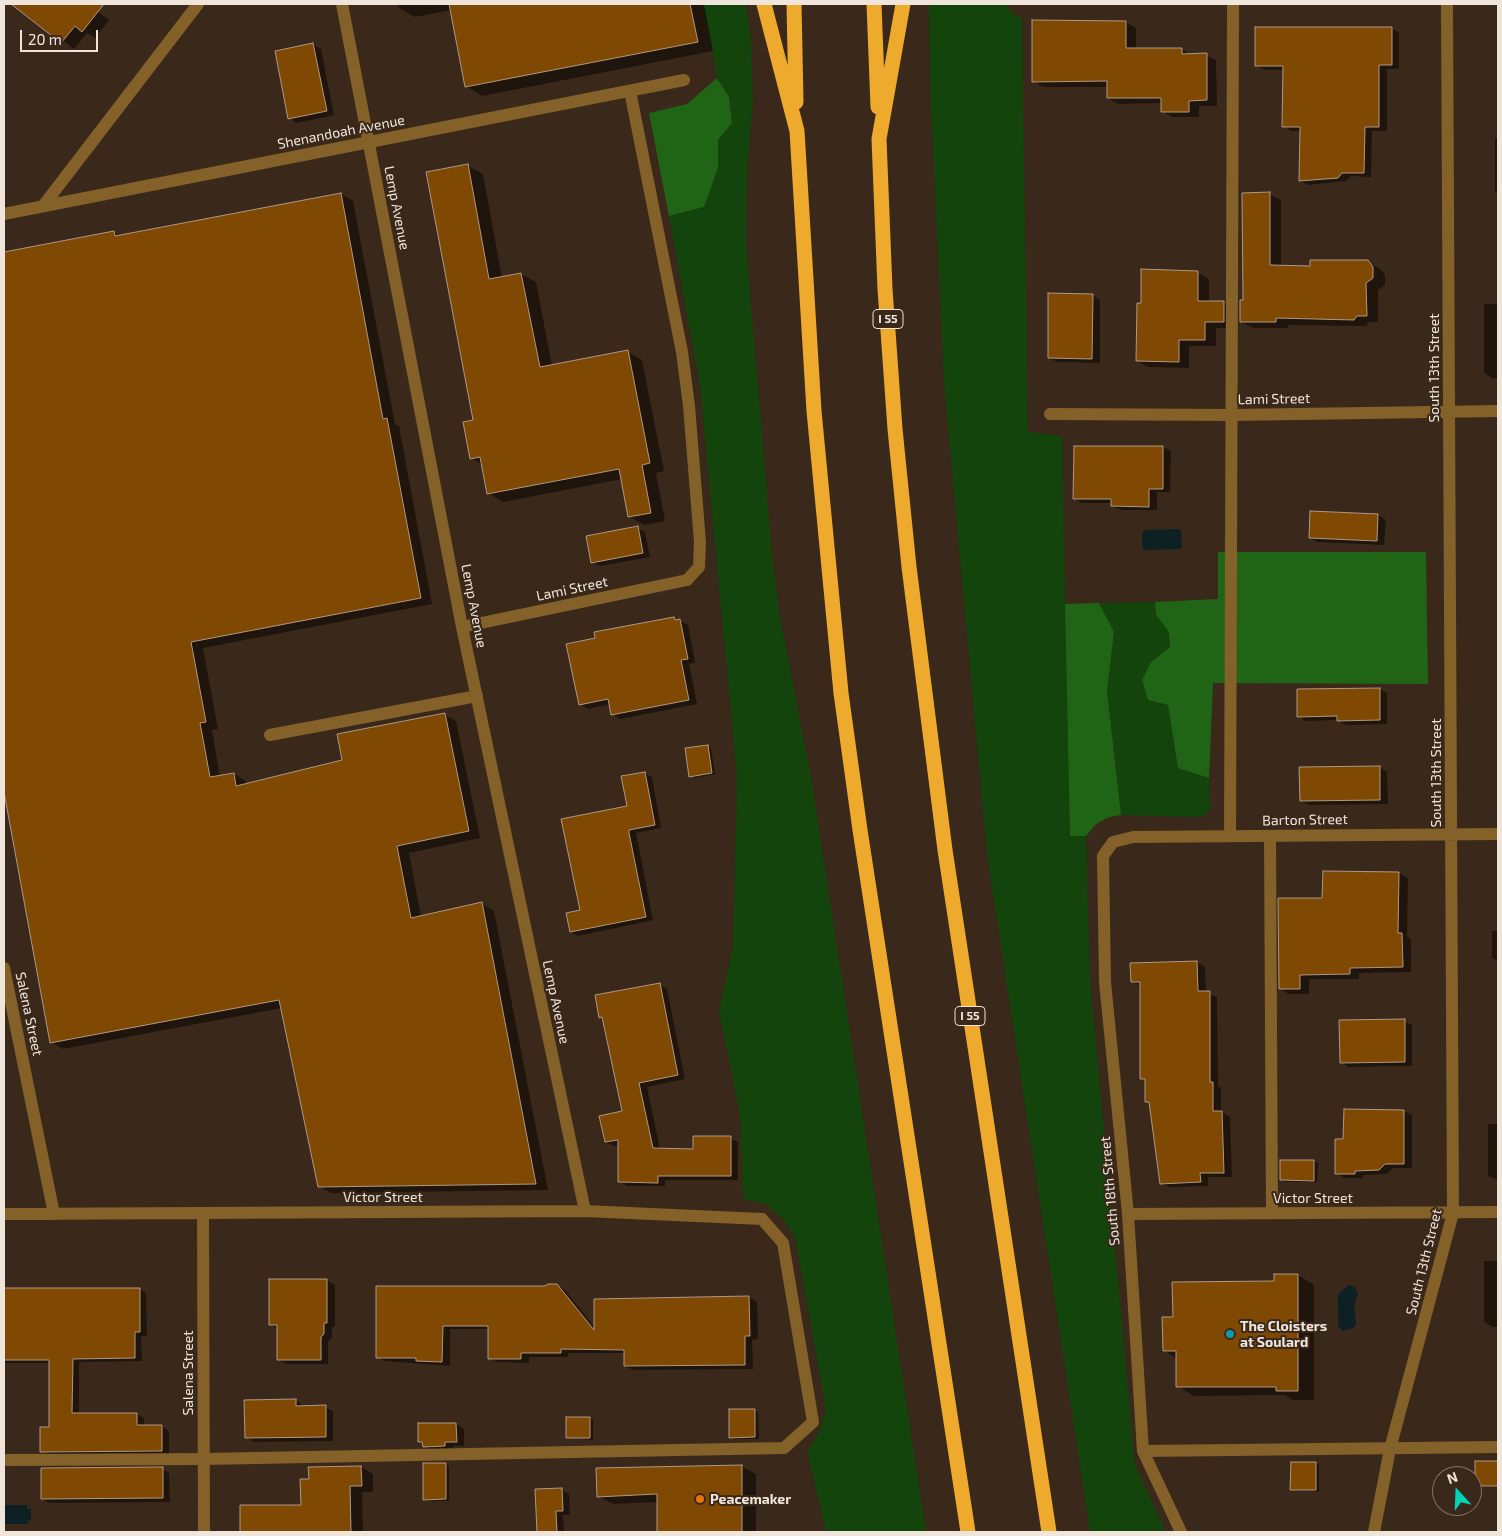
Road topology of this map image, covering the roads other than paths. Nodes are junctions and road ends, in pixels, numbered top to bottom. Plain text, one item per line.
1 (198, 4) edge
2 (342, 4) edge
3 (764, 4) edge
4 (794, 4) edge
5 (874, 4) edge
6 (903, 4) edge
7 (1233, 4) edge
8 (1447, 4) edge
9 (684, 80) dead end
10 (630, 91) junction
11 (798, 131) junction
12 (879, 139) junction
13 (370, 142) junction
14 (43, 206) junction
15 (4, 214) edge
16 (1450, 411) junction
17 (1498, 411) edge
18 (1050, 414) dead end
19 (1231, 415) junction
20 (462, 627) junction
21 (477, 696) junction
22 (270, 735) dead end
23 (1451, 834) junction
24 (1498, 834) edge
25 (1230, 836) junction
26 (1270, 836) junction
27 (1113, 842) joint
28 (4, 968) edge
29 (7, 1000) edge
30 (585, 1211) junction
31 (1453, 1212) junction
32 (1498, 1212) edge
33 (203, 1213) junction
34 (1272, 1213) junction
35 (4, 1214) edge
36 (54, 1214) junction
37 (1128, 1214) junction
38 (1498, 1447) edge
39 (1390, 1448) junction
40 (1143, 1451) junction
41 (204, 1459) junction
42 (4, 1460) edge
43 (204, 1532) edge
44 (968, 1532) edge
45 (1050, 1532) edge
46 (1181, 1532) edge
47 (1374, 1532) edge

1 - 14 street
2 - 13 street, Lemp Avenue
3 - 11 highway
4 - 11 highway
5 - 12 highway, I 55
6 - 12 highway
7 - 19 street
8 - 16 street, South 13th Street
9 - 10 street, Shenandoah Avenue
10 - 13 street, Shenandoah Avenue
10 - 20 street, Lami Street
11 - 44 highway
12 - 45 highway, I 55
13 - 14 street, Shenandoah Avenue
13 - 20 street, Lemp Avenue
14 - 15 street, Shenandoah Avenue
16 - 17 street, Lami Street
16 - 19 street, Lami Street
16 - 23 street, South 13th Street
18 - 19 street, Lami Street
19 - 25 street
20 - 21 street, Lemp Avenue
21 - 22 street
21 - 30 street, Lemp Avenue
23 - 24 street, Barton Street
23 - 26 street, Barton Street
23 - 31 street, South 13th Street
25 - 26 street, Barton Street
25 - 27 street, Barton Street
26 - 34 street
27 - 37 street, South 18th Street
28 - 29 street, Salena Street
29 - 36 street, Salena Street
30 - 33 street, Victor Street
30 - 41 street, Victor Street
31 - 32 street, Victor Street
31 - 34 street, Victor Street
31 - 39 street, South 13th Street
33 - 36 street, Victor Street
33 - 41 street, Salena Street
34 - 37 street, Victor Street
35 - 36 street, Victor Street
37 - 40 street, South 18th Street
38 - 39 street
39 - 40 street
39 - 47 street, South 13th Street
40 - 46 street, South 18th Street
41 - 42 street
41 - 43 street, Salena Street

